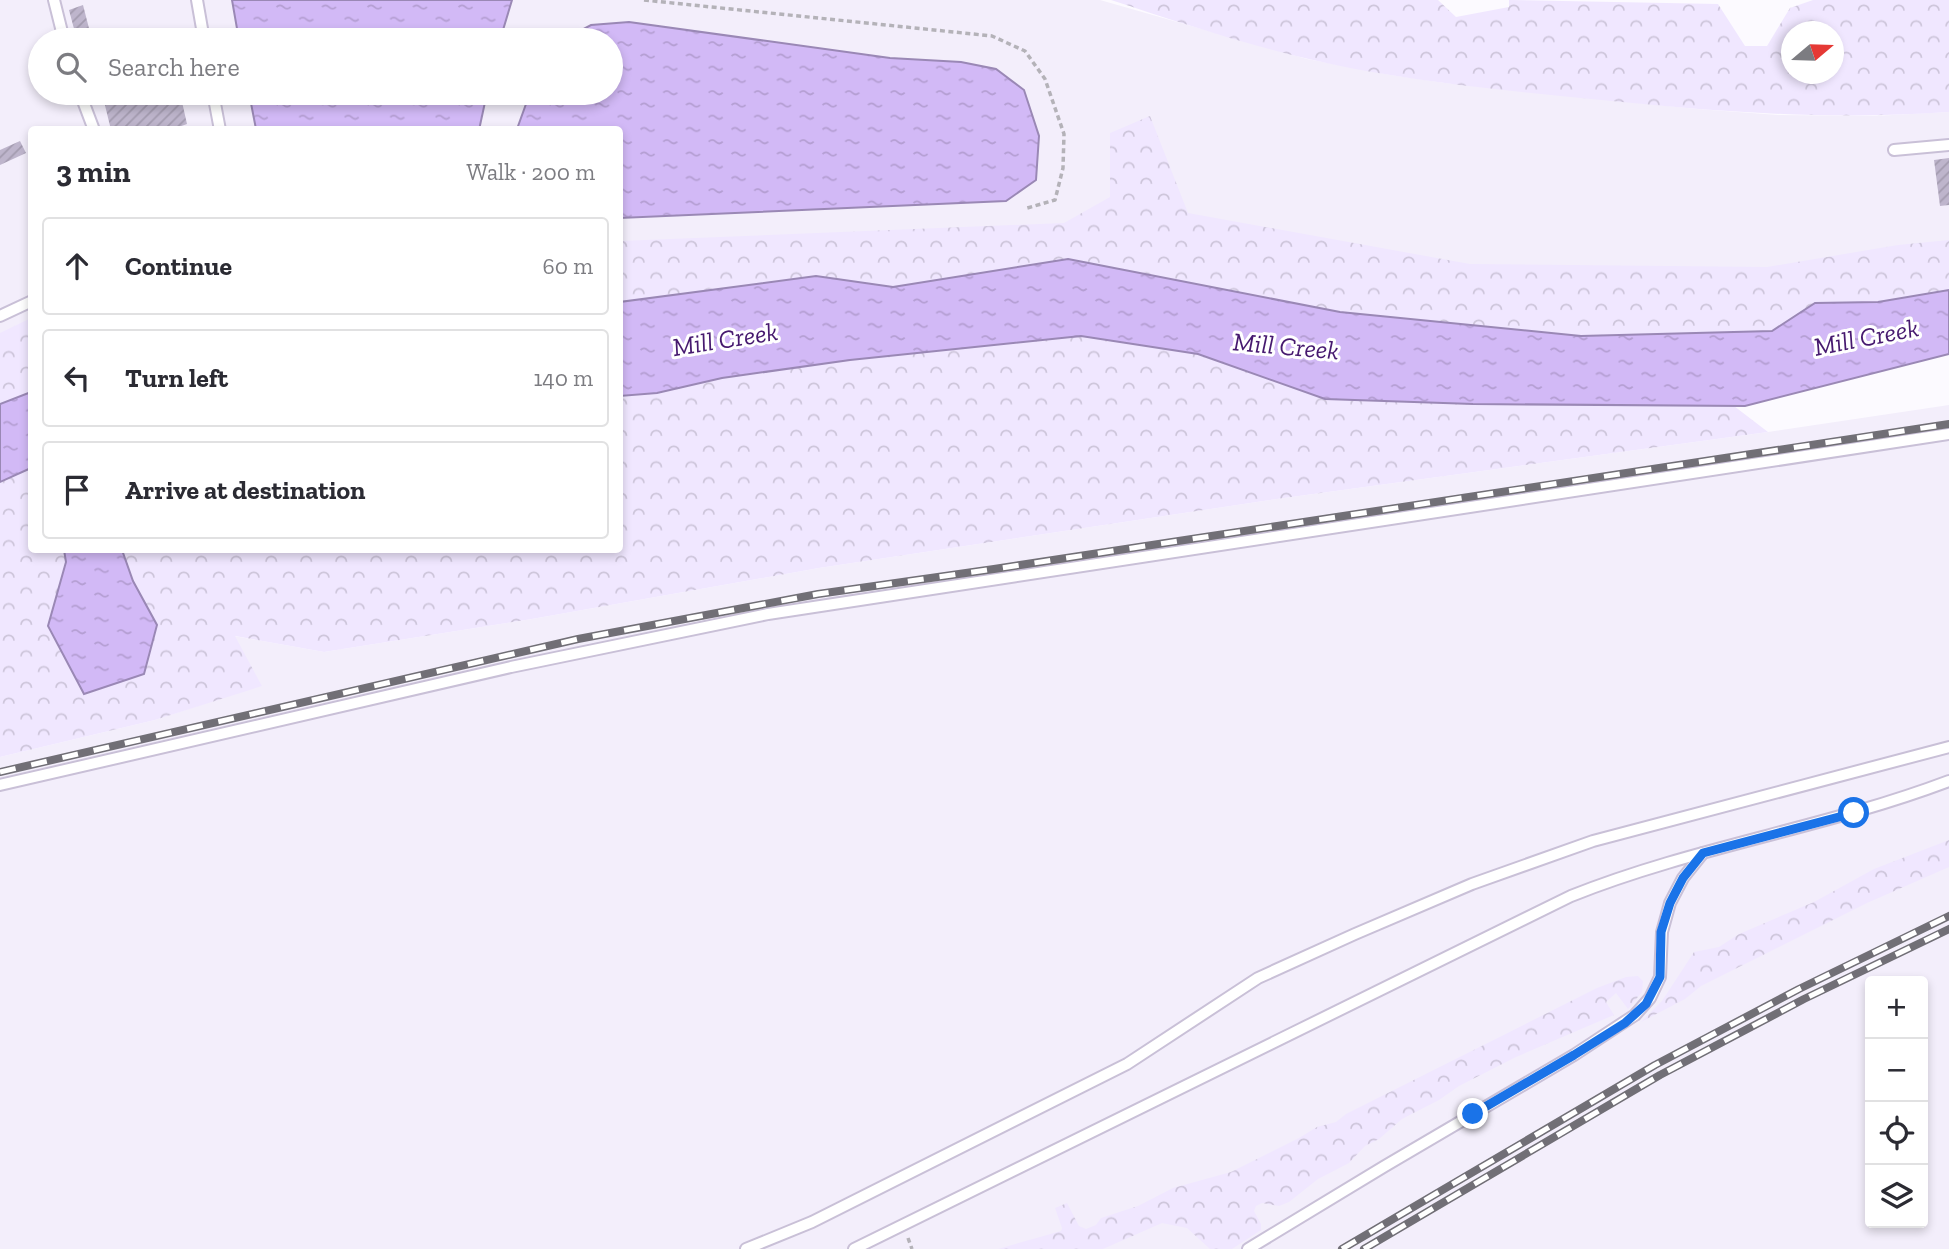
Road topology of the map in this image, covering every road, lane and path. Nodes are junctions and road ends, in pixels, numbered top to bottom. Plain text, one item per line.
1 (54, 0) edge
2 (197, 0) edge
3 (644, 0) edge
4 (61, 28) edge
5 (202, 28) edge
6 (85, 105) edge
7 (215, 105) edge
8 (92, 126) edge
9 (219, 126) edge
10 (1949, 145) edge
11 (1894, 150) dead end
12 (1024, 209) dead end
13 (28, 303) edge
14 (0, 316) edge
15 (1949, 434) edge
16 (1949, 747) edge
17 (1949, 781) edge
18 (0, 785) edge
19 (1703, 853) junction
20 (746, 1249) edge
21 (854, 1249) edge
22 (1248, 1249) edge

1 - 4 lane
2 - 5 lane
3 - 12 path
6 - 8 lane
7 - 9 lane
10 - 11 lane
13 - 14 lane
15 - 18 lane
16 - 20 lane
17 - 19 lane
19 - 21 lane
19 - 22 lane

